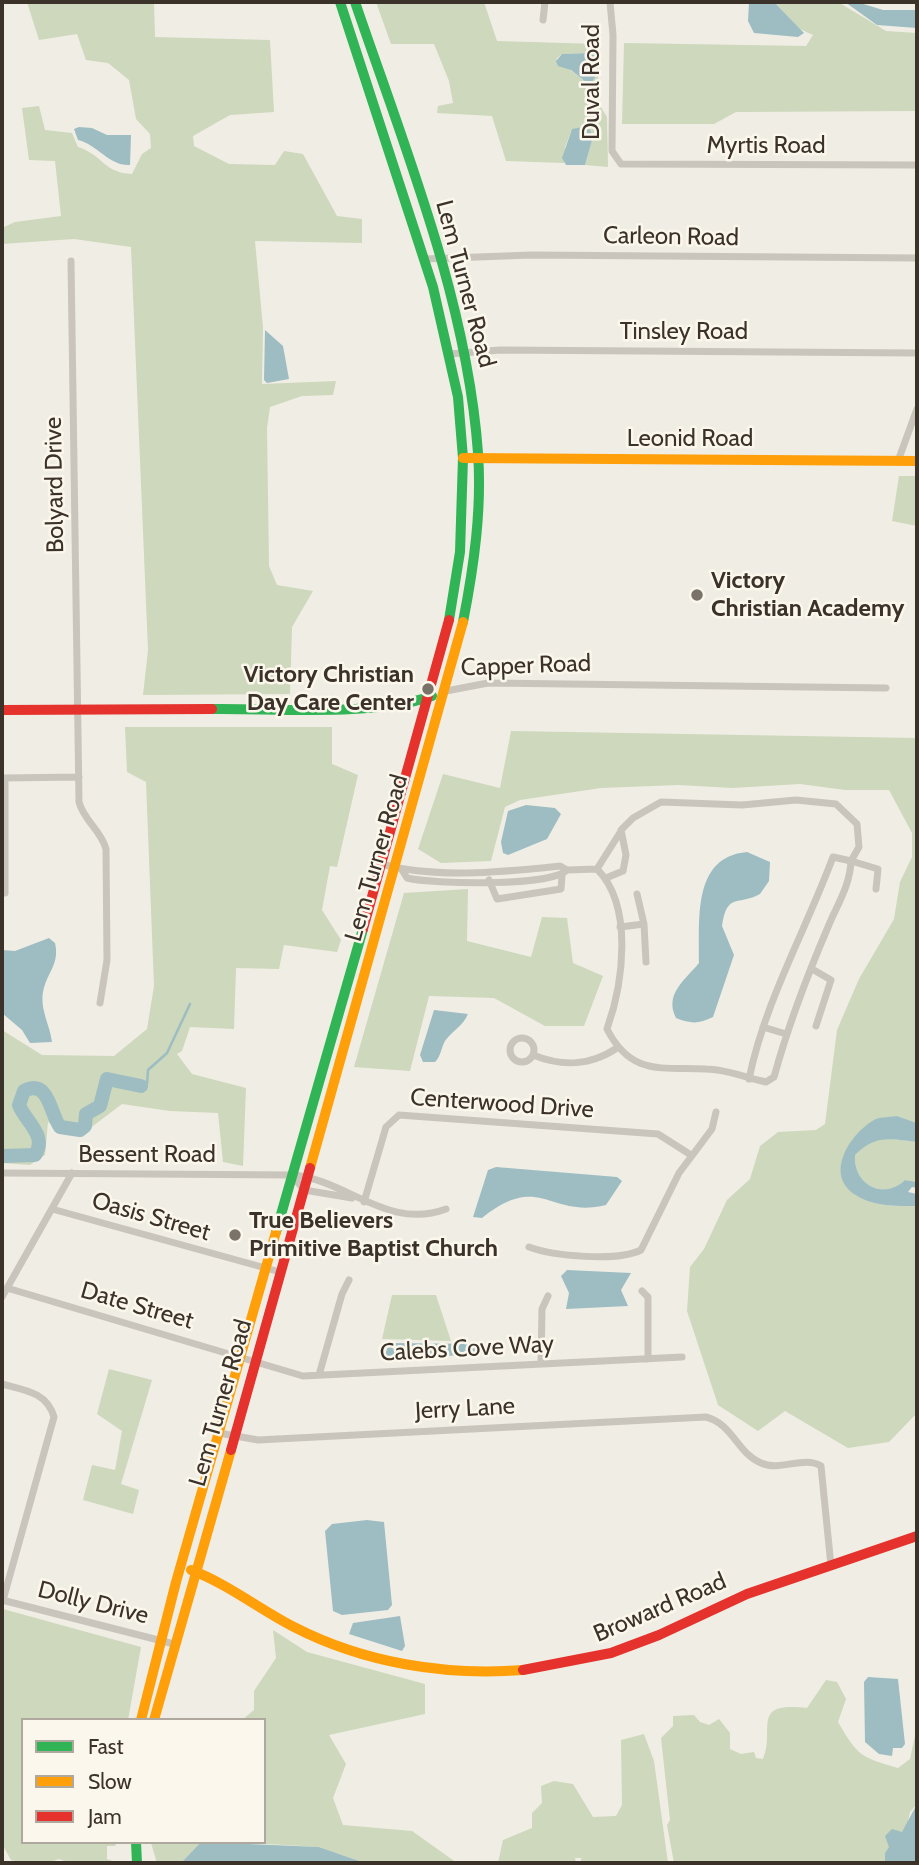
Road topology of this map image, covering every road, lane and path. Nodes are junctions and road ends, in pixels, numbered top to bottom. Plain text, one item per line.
1 (340, 2) edge
2 (355, 2) edge
3 (545, 2) edge
4 (610, 2) edge
5 (544, 20) dead end
6 (616, 161) joint
7 (917, 165) edge
8 (439, 257) junction
9 (424, 258) junction
10 (917, 258) edge
11 (71, 261) dead end
12 (465, 353) junction
13 (917, 353) edge
14 (450, 354) junction
15 (917, 409) edge
16 (463, 458) junction
17 (478, 458) junction
18 (898, 461) junction
19 (917, 461) edge
20 (886, 688) dead end
21 (446, 691) junction
22 (429, 697) junction
23 (2, 710) edge
24 (78, 710) junction
25 (79, 777) junction
26 (3, 778) edge
27 (621, 831) junction
28 (851, 861) junction
29 (380, 864) junction
30 (399, 869) junction
31 (597, 869) junction
32 (489, 872) junction
33 (565, 873) junction
34 (606, 878) junction
35 (489, 881) junction
36 (876, 889) dead end
37 (5, 893) dead end
38 (636, 894) dead end
39 (644, 924) junction
40 (620, 928) junction
41 (646, 962) dead end
42 (812, 969) junction
43 (100, 1003) dead end
44 (336, 1022) junction
45 (351, 1026) junction
46 (816, 1026) dead end
47 (763, 1027) junction
48 (786, 1034) junction
49 (617, 1048) junction
50 (533, 1055) dead end
51 (749, 1079) junction
52 (716, 1112) dead end
53 (691, 1155) junction
54 (2, 1173) edge
55 (72, 1173) junction
56 (292, 1175) junction
57 (308, 1176) junction
58 (304, 1190) junction
59 (352, 1198) junction
60 (364, 1202) junction
61 (52, 1209) junction
62 (446, 1209) dead end
63 (529, 1247) dead end
64 (265, 1269) junction
65 (281, 1272) junction
66 (349, 1280) dead end
67 (6, 1288) junction
68 (642, 1291) dead end
69 (548, 1296) dead end
70 (2, 1297) edge
71 (240, 1356) junction
72 (682, 1357) dead end
73 (648, 1359) junction
74 (255, 1362) junction
75 (541, 1364) junction
76 (319, 1375) junction
77 (2, 1384) edge
78 (219, 1433) junction
79 (234, 1437) junction
80 (917, 1536) edge
81 (181, 1566) junction
82 (831, 1566) junction
83 (195, 1571) junction
84 (2, 1600) edge
85 (160, 1640) junction
86 (174, 1644) junction
87 (141, 1718) edge
88 (155, 1718) edge

1 - 9 main road, Lem Turner Road
2 - 8 main road, Lem Turner Road
3 - 5 street
4 - 6 street, Duval Road
6 - 7 street, Myrtis Road
8 - 9 street, Carleon Road
8 - 10 street, Carleon Road
8 - 12 main road, Lem Turner Road
9 - 14 main road, Lem Turner Road
11 - 24 street, Bolyard Drive
12 - 13 street, Tinsley Road
12 - 14 street, Tinsley Road
12 - 17 main road, Lem Turner Road
14 - 16 main road, Lem Turner Road
15 - 18 street
16 - 17 main road, Leonid Road
16 - 22 main road, Lem Turner Road
17 - 18 main road, Leonid Road
17 - 21 main road, Lem Turner Road
18 - 19 main road, Leonid Road
20 - 21 street, Capper Road
21 - 22 main road, Capper Road
21 - 30 main road, Lem Turner Road
22 - 24 main road, Capper Road
22 - 29 main road, Lem Turner Road
23 - 24 main road, Capper Road
24 - 25 street, Bolyard Drive
25 - 26 street
25 - 43 street, Bolyard Drive
26 - 37 street
27 - 28 street
27 - 31 street
27 - 34 street
28 - 36 street
28 - 42 street
28 - 47 street
29 - 30 street
29 - 44 main road, Lem Turner Road
30 - 32 street
30 - 35 street
30 - 45 main road, Lem Turner Road
31 - 33 street
31 - 34 street
32 - 33 street
32 - 35 street
33 - 35 street
33 - 35 street
34 - 40 street
38 - 39 street
39 - 40 street
39 - 41 street
40 - 49 street
42 - 46 street
42 - 48 street
44 - 45 main road
44 - 56 main road, Lem Turner Road
45 - 57 main road, Lem Turner Road
47 - 48 street
47 - 51 street
48 - 51 street
49 - 50 street
49 - 51 street
52 - 53 street
53 - 60 street, Centerwood Drive
53 - 63 street
54 - 55 street, Bessent Road
55 - 56 street, Bessent Road
55 - 61 street
56 - 57 street, Bessent Road
56 - 58 street
56 - 64 main road, Lem Turner Road
57 - 58 main road, Lem Turner Road
57 - 59 street, Bessent Road
58 - 59 street, Bessent Road
58 - 65 main road, Lem Turner Road
59 - 60 street, Bessent Road
60 - 62 street, Bessent Road
61 - 64 street, Oasis Street
61 - 67 street
64 - 65 street, Oasis Street
64 - 71 main road, Lem Turner Road
65 - 74 main road, Lem Turner Road
66 - 76 street
67 - 70 street
67 - 71 street, Date Street
68 - 73 street
69 - 75 street
71 - 74 street, Date Street
71 - 78 main road, Lem Turner Road
72 - 73 street, Calebs Cove Way
73 - 75 street, Calebs Cove Way
74 - 76 street, Calebs Cove Way
74 - 79 main road, Lem Turner Road
75 - 76 street, Calebs Cove Way
77 - 84 street
78 - 79 street, Jerry Lane
78 - 81 main road, Lem Turner Road
79 - 82 street, Jerry Lane
79 - 83 main road, Lem Turner Road
80 - 82 main road, Broward Road
81 - 83 main road, Broward Road
81 - 85 main road, Lem Turner Road
82 - 83 main road, Broward Road
83 - 86 main road, Lem Turner Road
84 - 85 street, Dolly Drive
85 - 86 street, Dolly Drive
85 - 87 main road, Lem Turner Road
86 - 88 main road, Lem Turner Road

